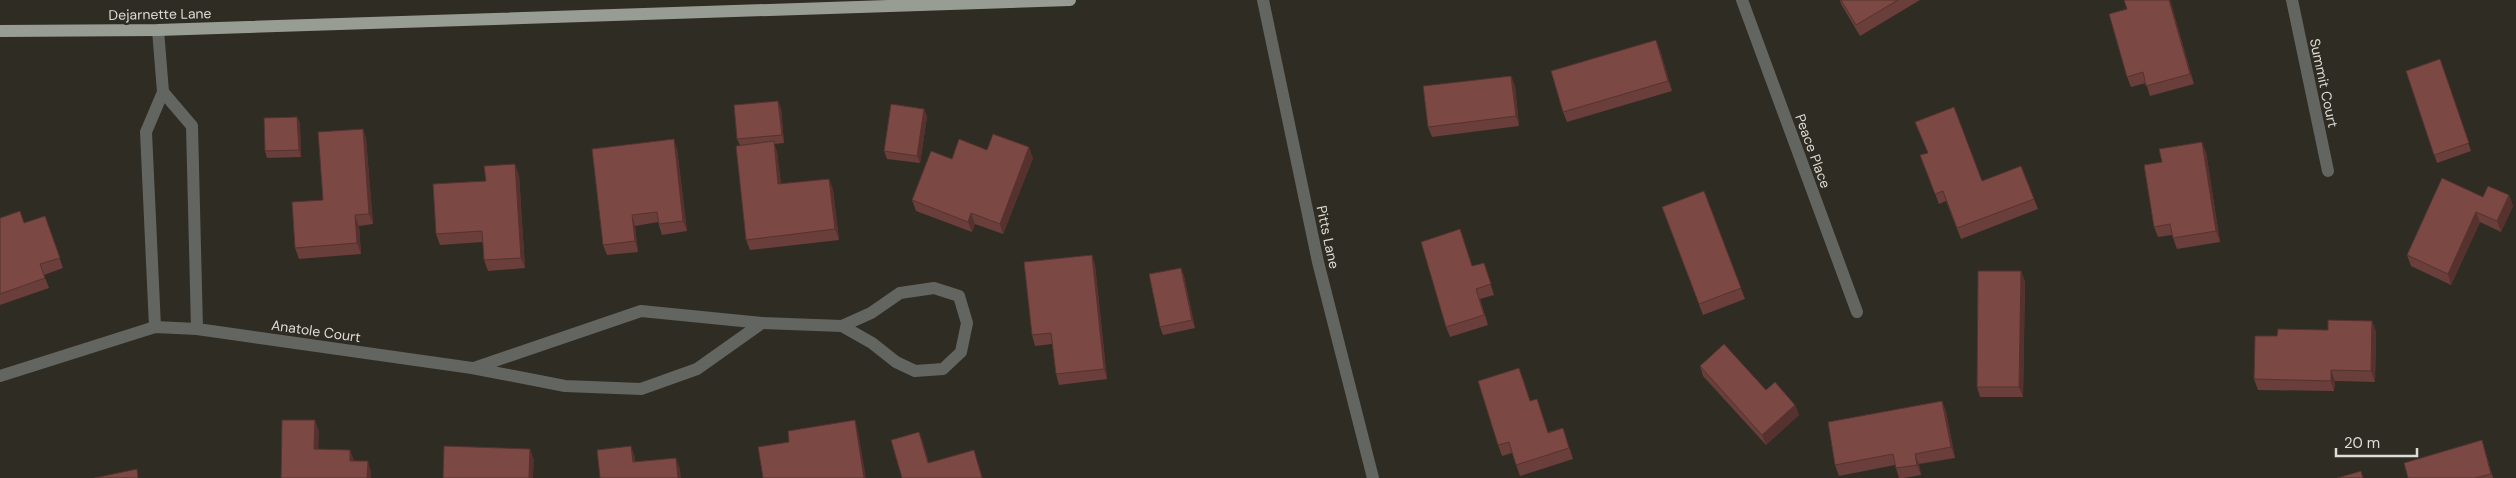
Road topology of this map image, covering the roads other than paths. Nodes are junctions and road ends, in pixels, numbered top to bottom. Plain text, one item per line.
1 (1070, 0) edge
2 (1262, 0) edge
3 (1742, 0) edge
4 (2292, 0) edge
5 (992, 1) edge
6 (770, 5) edge
7 (0, 30) edge
8 (158, 30) junction
9 (163, 92) junction
10 (2328, 171) dead end
11 (1857, 312) dead end
12 (762, 323) junction
13 (842, 326) junction
14 (155, 327) junction
15 (197, 329) junction
16 (472, 368) junction
17 (0, 376) edge
18 (1373, 478) edge

1 - 5 main road, Dejarnette Lane
2 - 18 street, Pitts Lane
3 - 11 street, Peace Place
4 - 10 street, Summit Court
5 - 6 main road, Dejarnette Lane
6 - 8 main road, Dejarnette Lane
7 - 8 main road, Dejarnette Lane
8 - 9 street
9 - 14 street
9 - 15 street
12 - 13 street, Anatole Court
12 - 16 street, Anatole Court
12 - 16 street, Anatole Court
13 - 13 street, Anatole Court
14 - 15 street, Anatole Court
14 - 17 street, Anatole Court
15 - 16 street, Anatole Court

